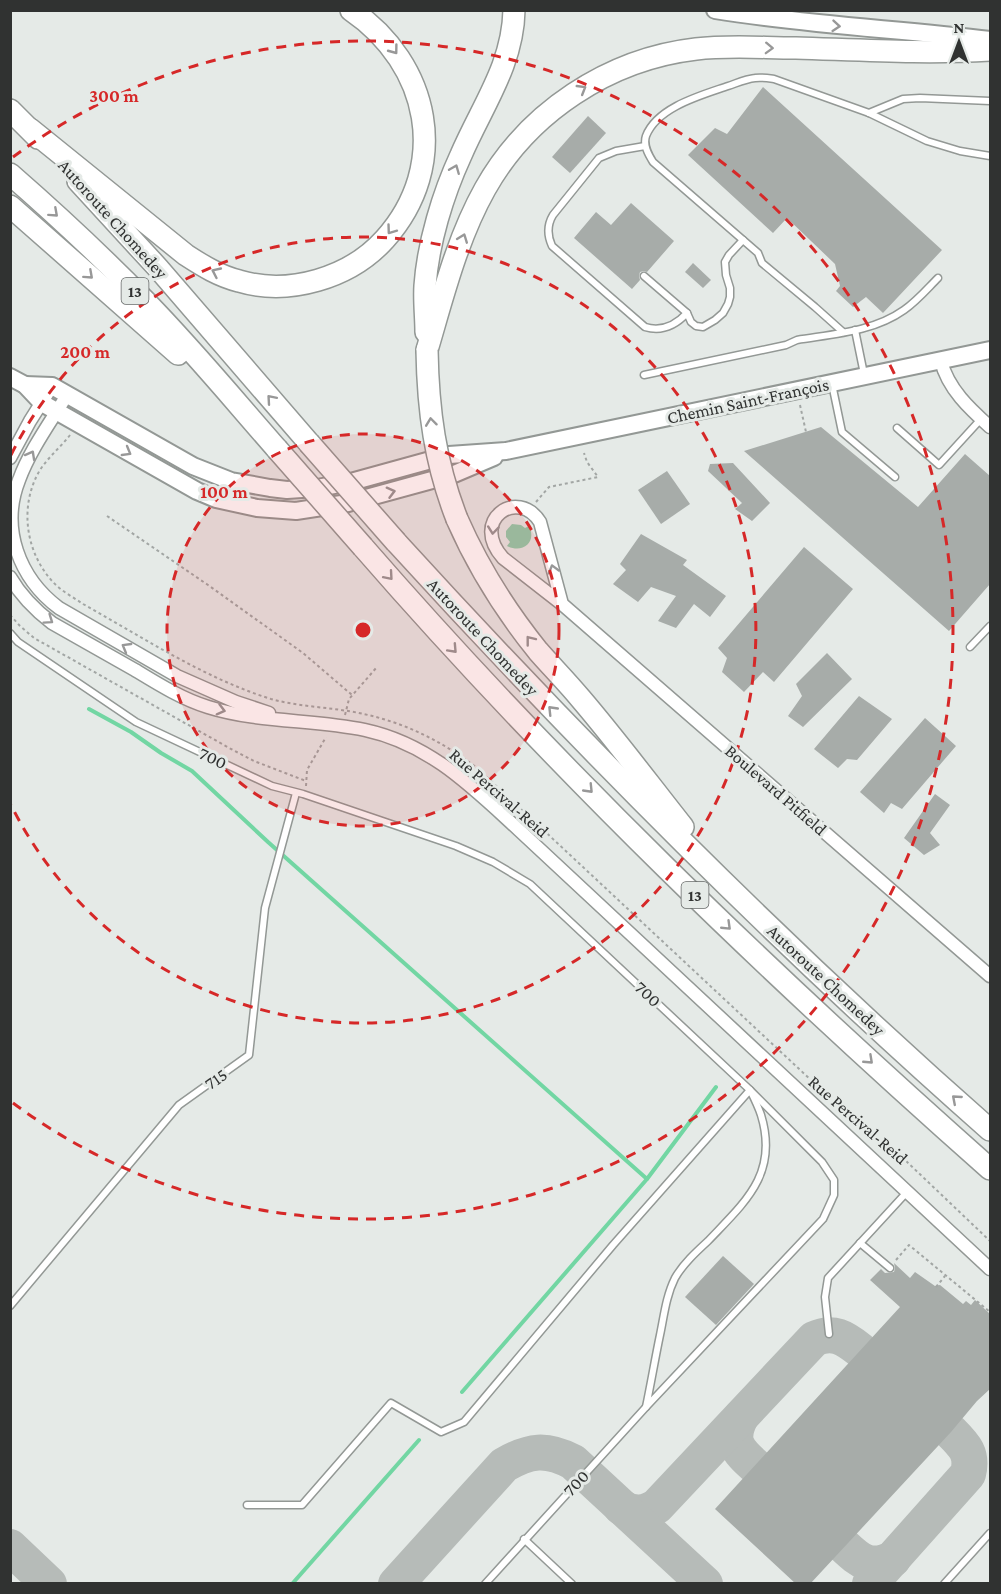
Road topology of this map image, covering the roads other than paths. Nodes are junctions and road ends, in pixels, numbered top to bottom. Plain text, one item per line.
1 (351, 10) edge
2 (716, 10) edge
3 (514, 16) edge
4 (990, 40) edge
5 (990, 50) edge
6 (990, 101) edge
7 (10, 110) edge
8 (869, 113) junction
9 (30, 129) junction
10 (645, 146) junction
11 (990, 156) edge
12 (10, 174) edge
13 (10, 206) edge
14 (743, 240) junction
15 (644, 276) dead end
16 (938, 278) dead end
17 (687, 313) junction
18 (855, 330) junction
19 (843, 332) junction
20 (427, 350) junction
21 (990, 350) edge
22 (941, 361) junction
23 (644, 375) dead end
24 (865, 377) junction
25 (18, 381) edge
26 (832, 383) junction
27 (51, 387) junction
28 (67, 395) junction
29 (42, 403) junction
30 (57, 412) junction
31 (250, 418) junction
32 (986, 423) edge
33 (897, 428) dead end
34 (506, 452) junction
35 (10, 458) edge
36 (895, 477) dead end
37 (10, 577) edge
38 (562, 604) junction
39 (990, 626) edge
40 (10, 633) edge
41 (970, 647) dead end
42 (293, 721) junction
43 (299, 794) junction
44 (742, 900) junction
45 (990, 976) edge
46 (750, 1090) junction
47 (990, 1130) edge
48 (990, 1169) edge
49 (907, 1192) junction
50 (860, 1243) junction
51 (890, 1268) dead end
52 (990, 1269) edge
53 (10, 1306) edge
54 (829, 1334) dead end
55 (646, 1407) junction
56 (247, 1505) dead end
57 (990, 1533) edge
58 (524, 1539) junction
59 (485, 1584) edge
60 (572, 1584) edge
61 (944, 1584) edge

1 -> 9 highway
2 -> 4 street
20 -> 3 highway
20 -> 5 highway
6 - 8 lane
7 - 9 highway, Autoroute Chomedey / 13
8 - 10 lane
8 - 11 lane
44 -> 9 highway, Autoroute Chomedey / 13, bridge
10 - 14 lane
10 - 17 lane
12 -> 31 highway, Autoroute Chomedey / 13
13 -> 31 highway
14 - 17 lane
14 - 19 lane
15 - 17 lane
16 - 18 lane
18 - 19 lane
18 - 24 lane
19 - 23 lane
44 -> 20 highway, bridge
21 - 22 street, Chemin Saint-François
22 - 24 street, Chemin Saint-François
22 - 32 street
24 - 26 street, Chemin Saint-François
25 - 27 street, Chemin Saint-François
25 - 29 street, Chemin Saint-François
26 - 34 street, Chemin Saint-François
26 - 36 lane
27 - 28 street, Chemin Saint-François
27 - 29 street
28 - 30 street, Rue Percival-Reid
28 - 34 street, Chemin Saint-François
29 - 30 street, Chemin Saint-François
29 - 35 street
30 -> 34 street, Chemin Saint-François
42 -> 30 street, Rue Percival-Reid
31 -> 48 highway, Autoroute Chomedey / 13, bridge
32 - 33 lane
37 -> 42 street, Rue Percival-Reid
38 -> 38 street, Boulevard Pitfield
38 - 45 street, Boulevard Pitfield
39 - 41 lane
40 - 43 lane, 700
42 - 49 street, Rue Percival-Reid
43 - 46 lane, 700
43 - 53 lane, 715
47 -> 44 highway, Autoroute Chomedey / 13
46 - 55 lane
46 - 55 lane, 700
46 - 56 lane
49 - 50 lane
49 - 52 street, Rue Percival-Reid
50 - 51 lane
50 - 54 lane
55 - 58 lane, 700
57 - 61 lane
58 - 59 lane, 700
58 - 60 lane

